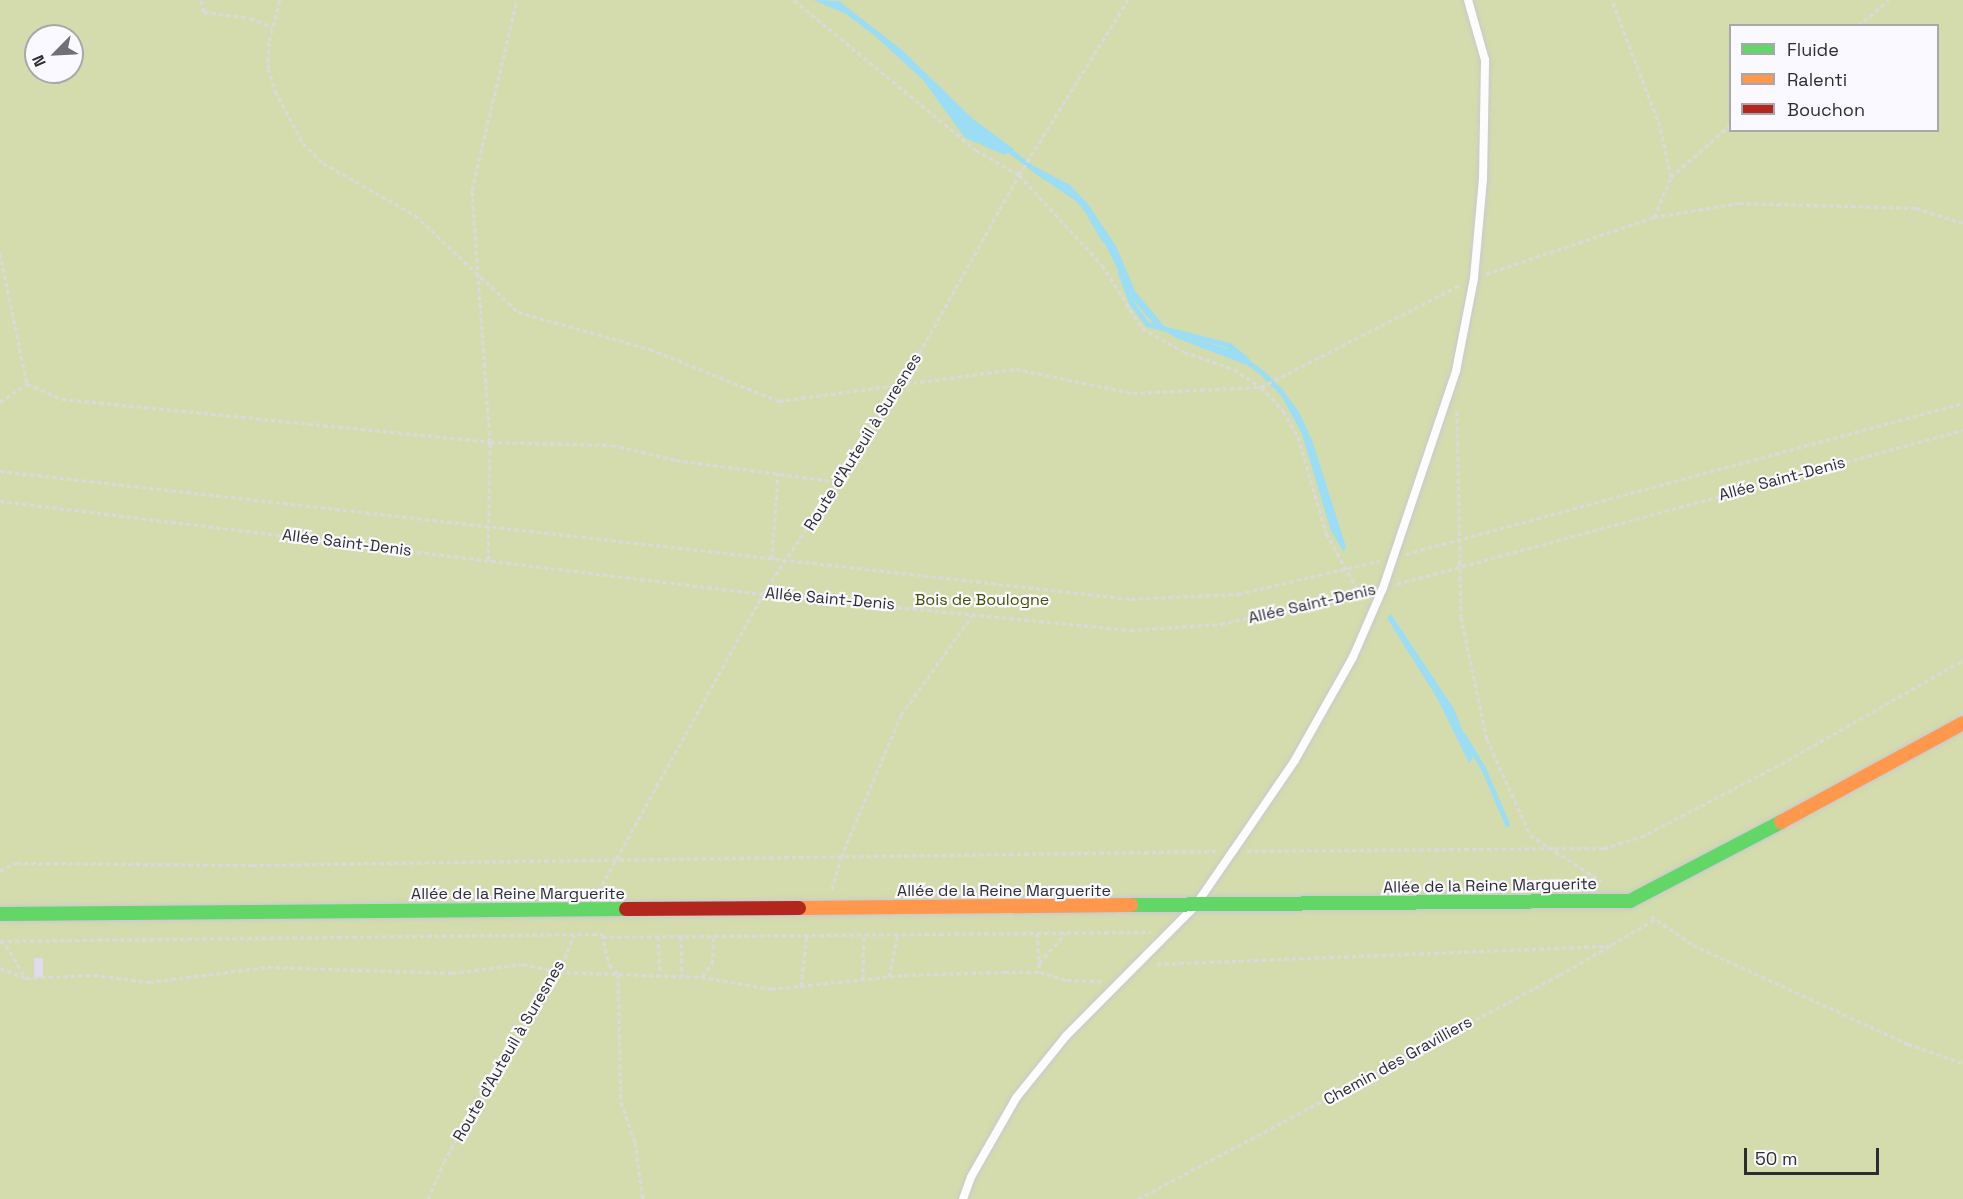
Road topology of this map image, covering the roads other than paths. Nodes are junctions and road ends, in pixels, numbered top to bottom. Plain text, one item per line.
1 (1468, 0) edge
2 (1963, 723) edge
3 (1195, 906) junction
4 (0, 914) edge
5 (963, 1199) edge

1 - 3 lane
2 - 3 main road, Allée de la Reine Marguerite
3 - 4 main road, Allée de la Reine Marguerite
3 - 5 lane

